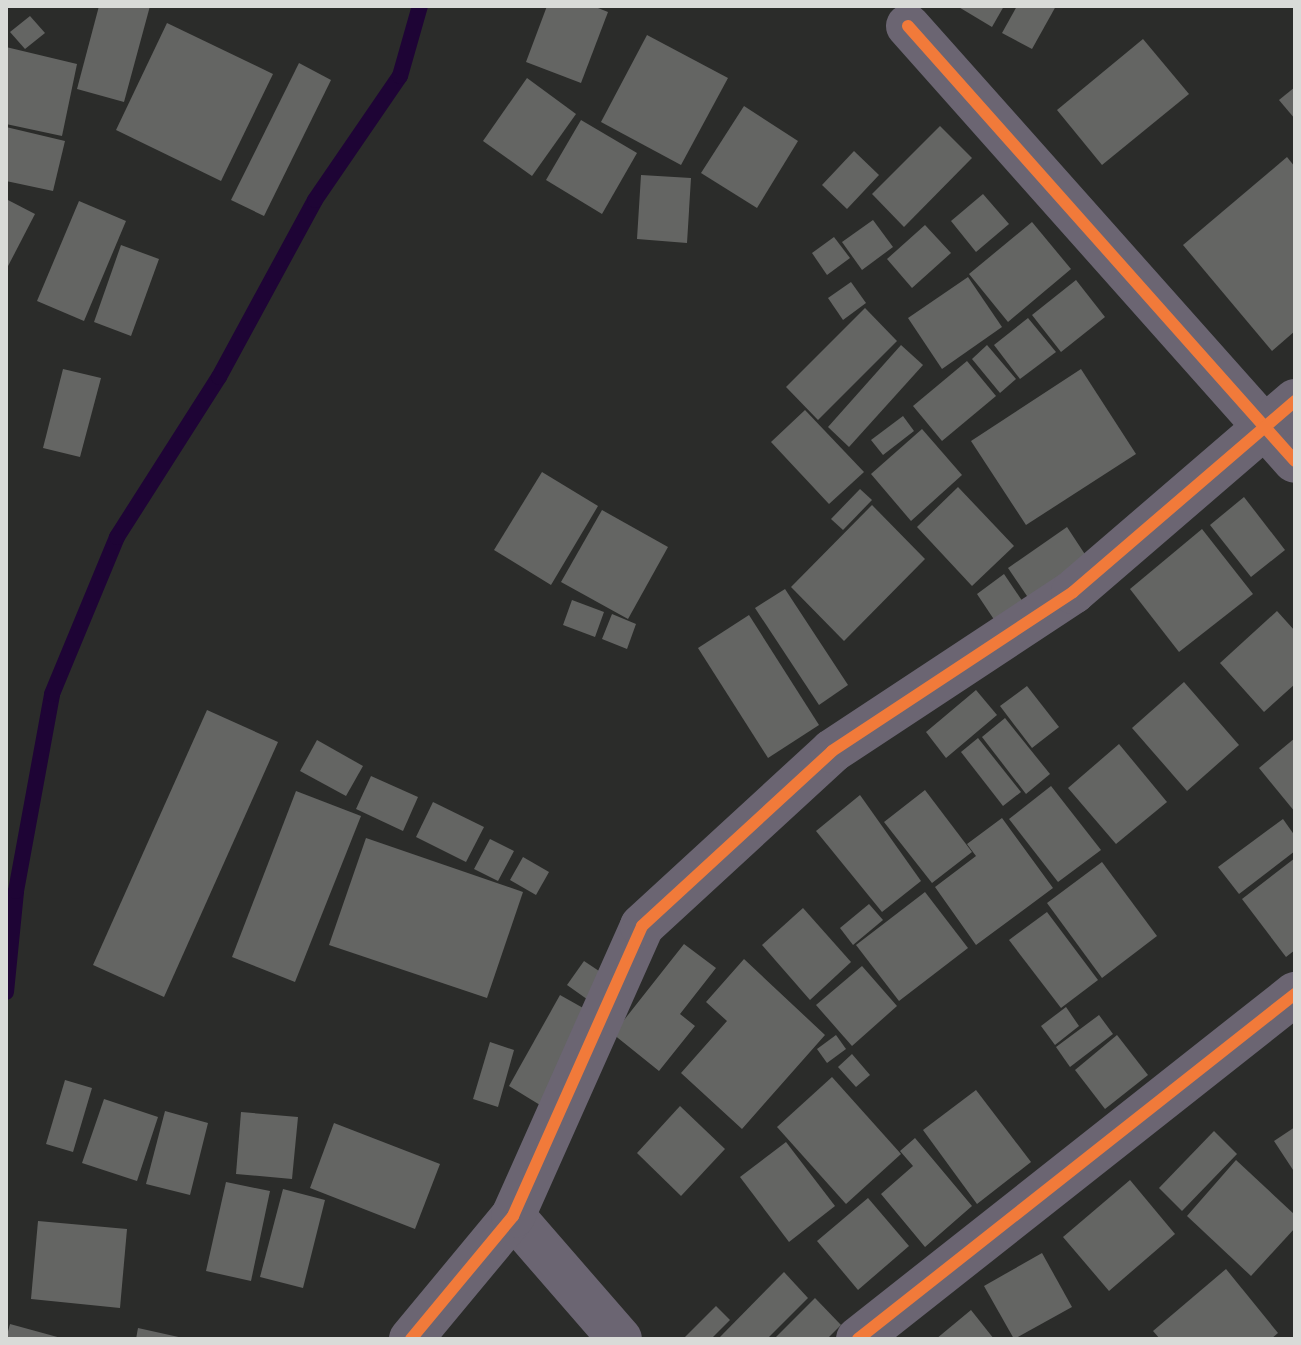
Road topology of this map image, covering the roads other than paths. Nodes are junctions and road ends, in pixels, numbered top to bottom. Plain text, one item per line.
1 (908, 26) dead end
2 (1280, 413) edge
3 (1295, 461) edge
4 (1295, 994) edge
5 (513, 1216) junction
6 (411, 1339) edge
7 (620, 1339) edge
8 (858, 1339) edge

1 - 2 street
2 - 3 street
2 - 5 street
4 - 8 street
5 - 6 street
5 - 7 street

